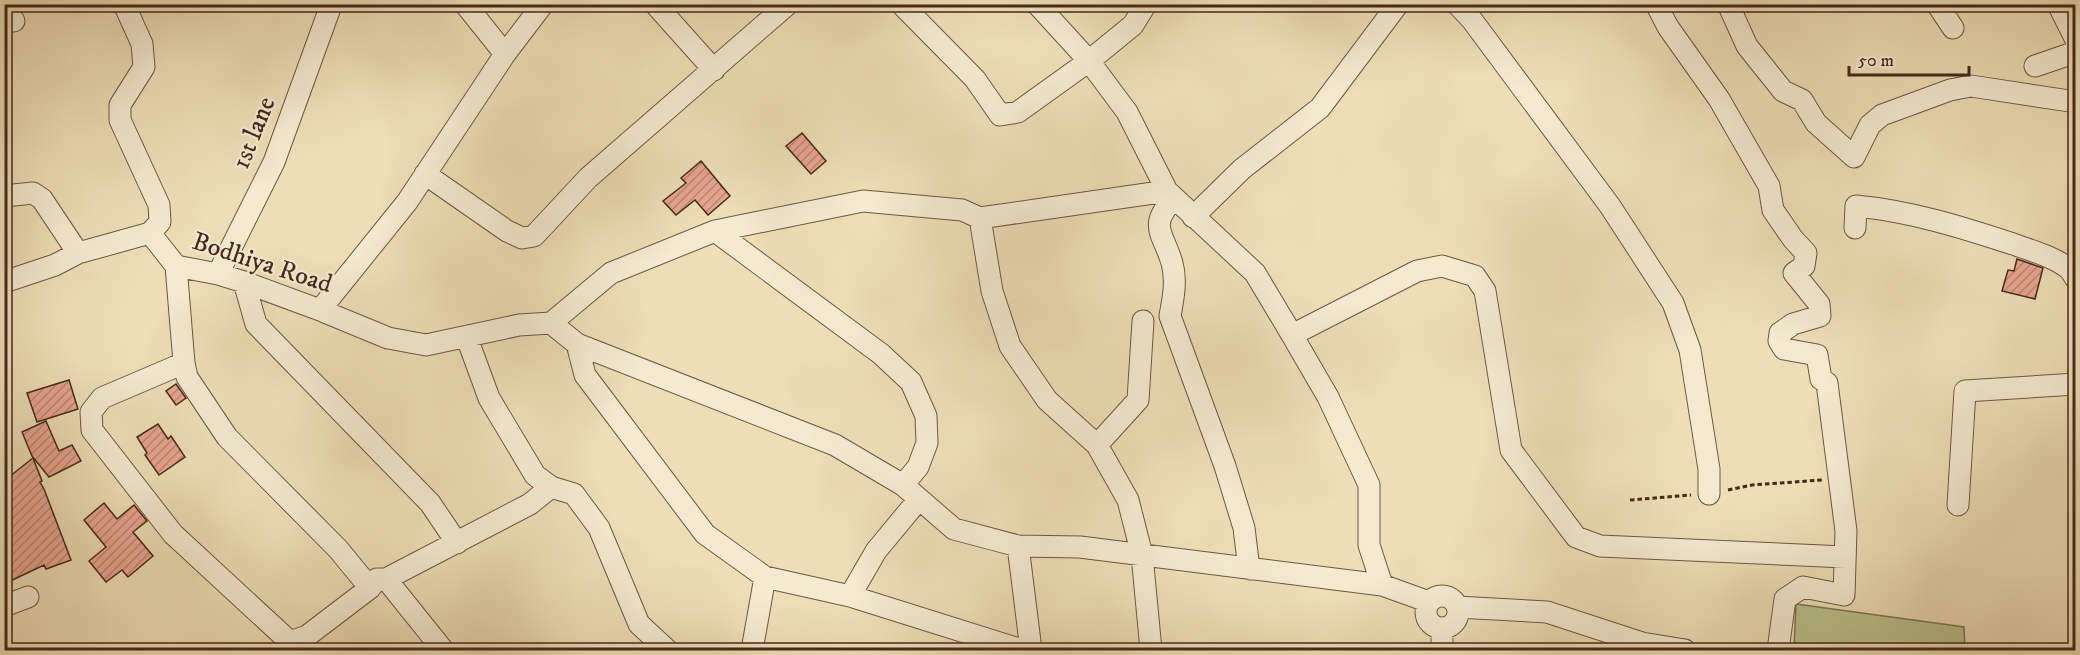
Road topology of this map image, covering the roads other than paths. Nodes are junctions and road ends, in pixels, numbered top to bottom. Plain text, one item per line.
1 (124, 4) edge
2 (465, 4) edge
3 (655, 4) edge
4 (788, 4) edge
5 (901, 4) edge
6 (1037, 4) edge
7 (1146, 4) edge
8 (1398, 4) edge
9 (1457, 4) edge
10 (1656, 4) edge
11 (1728, 4) edge
12 (1937, 4) edge
13 (2058, 4) edge
14 (330, 8) dead end
15 (534, 8) edge
16 (1953, 28) dead end
17 (2076, 40) edge
18 (2076, 52) edge
19 (505, 54) junction
20 (1089, 61) junction
21 (2035, 66) dead end
22 (714, 70) junction
23 (2076, 102) edge
24 (425, 174) junction
25 (1170, 195) junction
26 (4, 196) edge
27 (1193, 217) junction
28 (980, 218) junction
29 (1855, 228) dead end
30 (715, 231) junction
31 (150, 232) junction
32 (78, 253) junction
33 (176, 266) junction
34 (218, 274) junction
35 (2076, 279) edge
36 (4, 282) edge
37 (244, 282) junction
38 (320, 309) junction
39 (1143, 321) dead end
40 (551, 323) junction
41 (1292, 334) junction
42 (467, 338) junction
43 (577, 344) junction
44 (184, 363) junction
45 (2076, 384) edge
46 (1097, 445) junction
47 (903, 485) junction
48 (551, 487) junction
49 (1709, 494) road end
50 (919, 499) junction
51 (1958, 505) dead end
52 (457, 543) junction
53 (1018, 546) junction
54 (1142, 555) junction
55 (1845, 557) junction
56 (1249, 569) junction
57 (765, 577) junction
58 (378, 583) junction
59 (1382, 585) junction
60 (850, 596) junction
61 (28, 597) dead end
62 (1429, 602) junction
63 (4, 606) edge
64 (1457, 607) junction
65 (1442, 628) junction
66 (437, 648) edge
67 (667, 651) edge
68 (752, 651) edge
69 (1022, 651) edge
70 (1031, 651) edge
71 (1151, 651) edge
72 (1442, 651) edge
73 (1685, 651) edge
74 (1778, 651) edge

1 - 31 street
2 - 19 street
3 - 22 street
4 - 22 street
5 - 20 street
6 - 20 street
7 - 20 street
8 - 27 street
9 - 49 street
10 - 55 street
11 - 23 street
12 - 16 street
13 - 17 street
14 - 34 street, 1st lane
15 - 19 street
18 - 21 street
19 - 24 street
20 - 25 street
22 - 24 street
24 - 38 street
25 - 27 street
25 - 28 street
25 - 56 street
26 - 32 street
27 - 41 street
28 - 30 street
28 - 46 street
29 - 35 street
30 - 40 street
30 - 47 street
31 - 32 street
31 - 33 street, Bodhiya Road
32 - 36 street
33 - 34 street, Bodhiya Road
33 - 44 street
34 - 37 street, Bodhiya Road
37 - 38 street, Bodhiya Road
37 - 52 street
38 - 42 street, Bodhiya Road
39 - 46 street
40 - 42 street, Bodhiya Road
40 - 43 street
41 - 55 street
41 - 59 street
42 - 48 street
43 - 47 street
43 - 57 street
44 - 58 street
44 - 58 street
45 - 51 street
46 - 54 street
47 - 50 street
48 - 52 street
48 - 67 street
50 - 53 street
50 - 60 street
52 - 58 street
53 - 54 street
53 - 70 street
54 - 56 street
54 - 71 street
55 - 74 street
56 - 59 street
57 - 60 street
57 - 68 street
58 - 66 street
59 - 62 street
60 - 69 street
61 - 63 street
62 - 64 street
62 - 65 street
64 - 65 street
64 - 73 street
65 - 72 street

